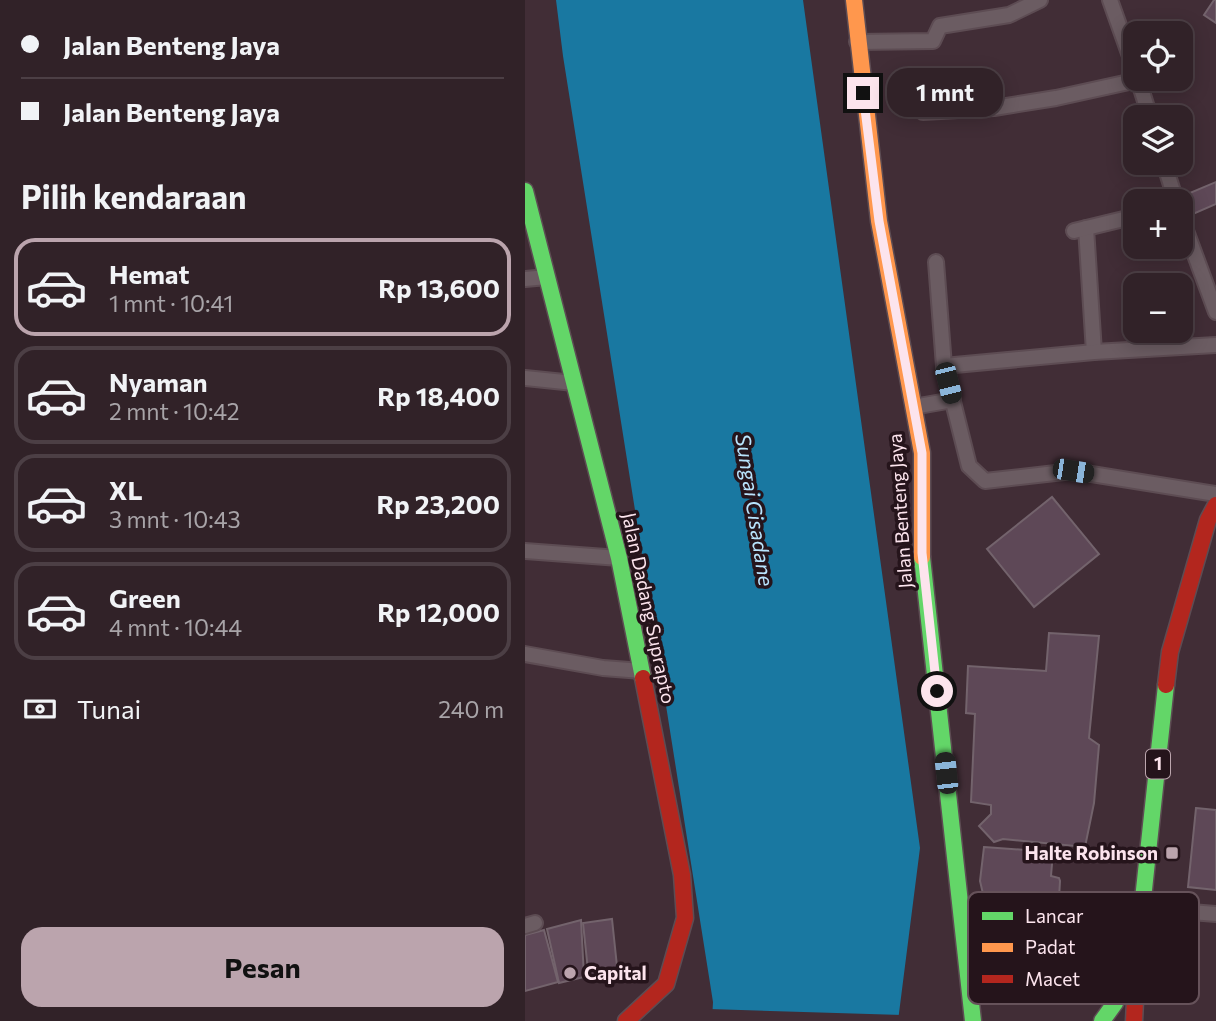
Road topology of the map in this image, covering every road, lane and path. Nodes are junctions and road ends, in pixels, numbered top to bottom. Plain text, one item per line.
1 (853, 0) edge
2 (1040, 0) edge
3 (1110, 0) edge
4 (1123, 37) edge
5 (857, 42) junction
6 (1123, 81) edge
7 (923, 112) dead end
8 (525, 191) edge
9 (1123, 219) edge
10 (1193, 250) edge
11 (936, 262) dead end
12 (547, 277) junction
13 (525, 279) edge
14 (1216, 312) edge
15 (1216, 345) edge
16 (1094, 352) junction
17 (944, 366) junction
18 (525, 378) edge
19 (574, 383) junction
20 (953, 400) junction
21 (913, 407) junction
22 (1216, 494) edge
23 (1216, 505) edge
24 (525, 551) edge
25 (619, 558) junction
26 (525, 654) edge
27 (642, 671) junction
28 (1144, 892) edge
29 (968, 975) edge
30 (1114, 1004) edge
31 (1104, 1020) edge
32 (626, 1021) edge

1 - 5 main road, Jalan Benteng Jaya
2 - 5 street
3 - 4 street
5 - 21 main road, Jalan Benteng Jaya
6 - 7 street
8 - 12 main road, Jalan Dadang Suprapto
9 - 16 street
10 - 14 street
11 - 17 street
12 - 13 street
12 - 19 main road, Jalan Dadang Suprapto
15 - 16 street
16 - 17 street
17 - 20 street
18 - 19 street
19 - 25 main road, Jalan Dadang Suprapto
20 - 21 street
20 - 22 street
21 - 29 main road, Jalan Benteng Jaya
23 - 28 main road, 1
24 - 25 street
25 - 27 main road, Jalan Dadang Suprapto
26 - 27 street
27 - 32 main road, Jalan Dadang Suprapto
30 - 31 main road, 1

